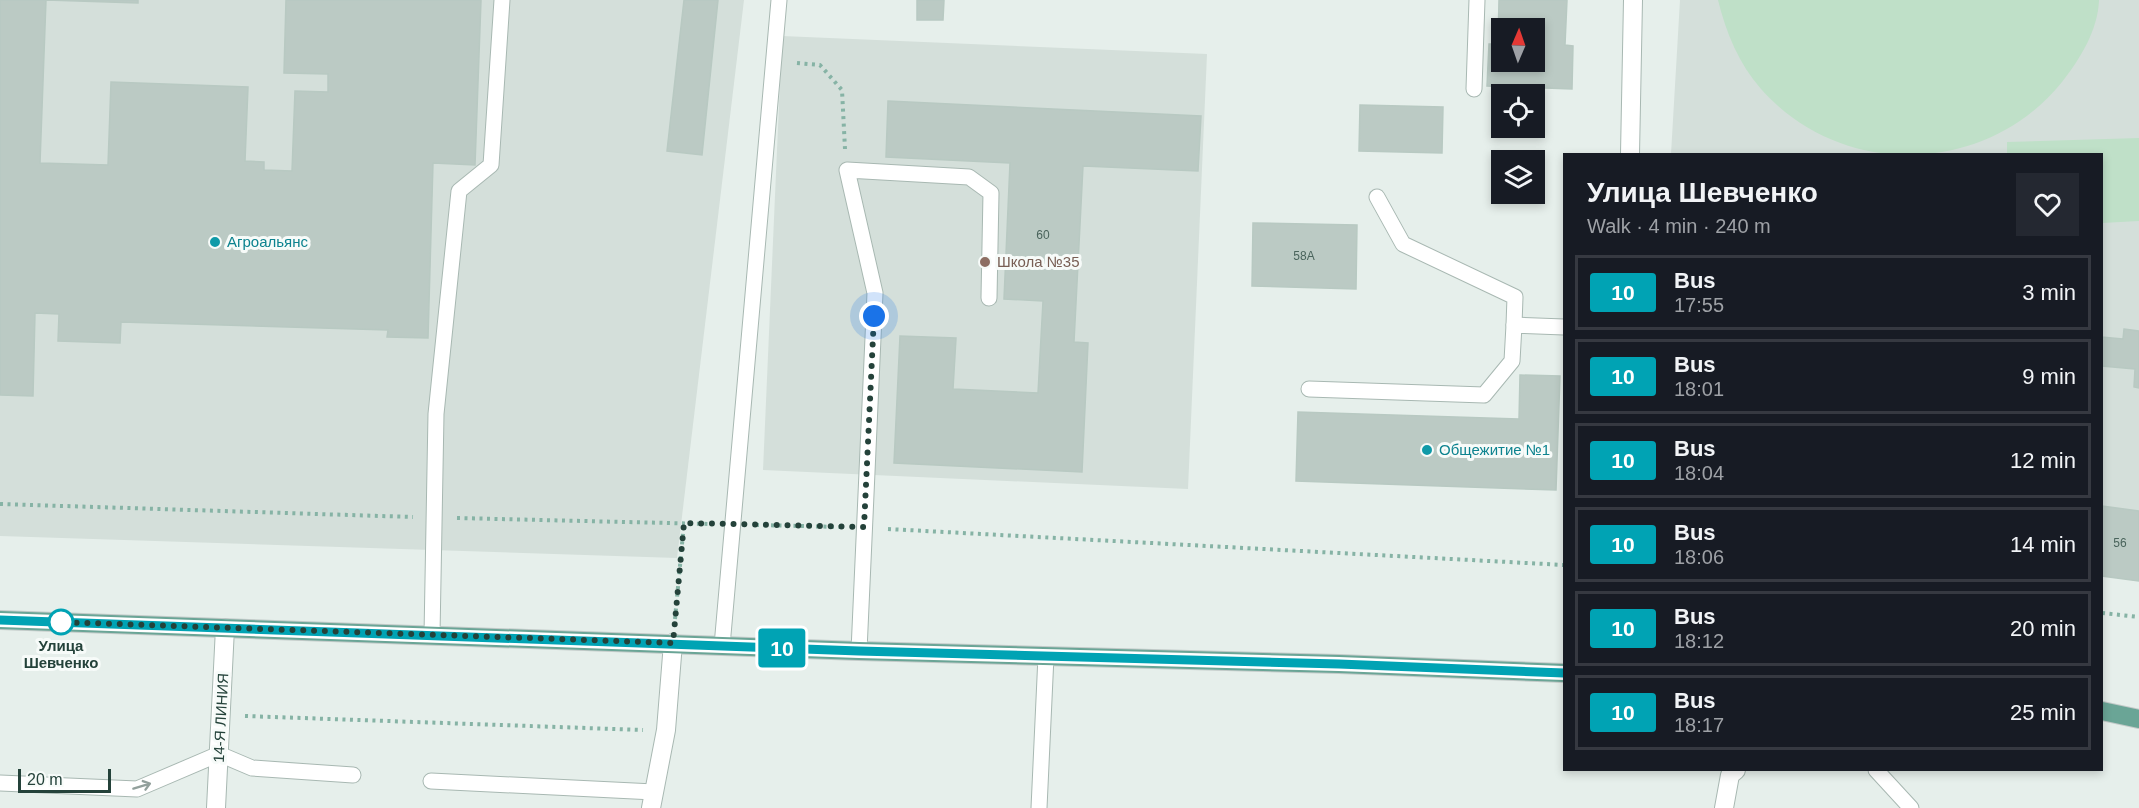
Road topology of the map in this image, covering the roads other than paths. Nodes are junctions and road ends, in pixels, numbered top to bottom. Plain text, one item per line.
1 (502, 0) edge
2 (779, 0) edge
3 (1477, 0) edge
4 (1633, 0) edge
5 (1474, 89) dead end
6 (1630, 153) edge
7 (1377, 197) dead end
8 (989, 298) dead end
9 (1514, 325) junction
10 (1563, 327) edge
11 (1309, 389) dead end
12 (0, 620) edge
13 (225, 628) junction
14 (432, 635) junction
15 (673, 643) junction
16 (722, 646) junction
17 (859, 651) junction
18 (1046, 656) junction
19 (1563, 673) edge
20 (2103, 711) edge
21 (2139, 719) edge
22 (219, 754) junction
23 (1730, 771) edge
24 (1877, 771) edge
25 (353, 775) dead end
26 (430, 781) dead end
27 (0, 783) edge
28 (653, 800) edge
29 (216, 808) edge
30 (1039, 808) edge
31 (1725, 808) edge
32 (1911, 808) edge

1 - 14 lane
2 - 16 lane
3 - 5 lane
4 - 6 street
7 - 9 lane
8 - 17 lane
9 - 10 lane
9 - 11 lane
12 - 13 main road
13 - 14 main road
13 - 22 street, 14-Я ЛИНИЯ
14 - 15 main road
15 - 16 main road
15 - 28 street
16 - 17 main road
17 - 18 main road
18 - 19 main road
18 - 30 lane
20 - 21 main road
22 - 25 lane
27 -> 22 lane
22 - 29 street, 14-Я ЛИНИЯ
23 - 31 street
24 - 32 lane
26 - 28 lane

